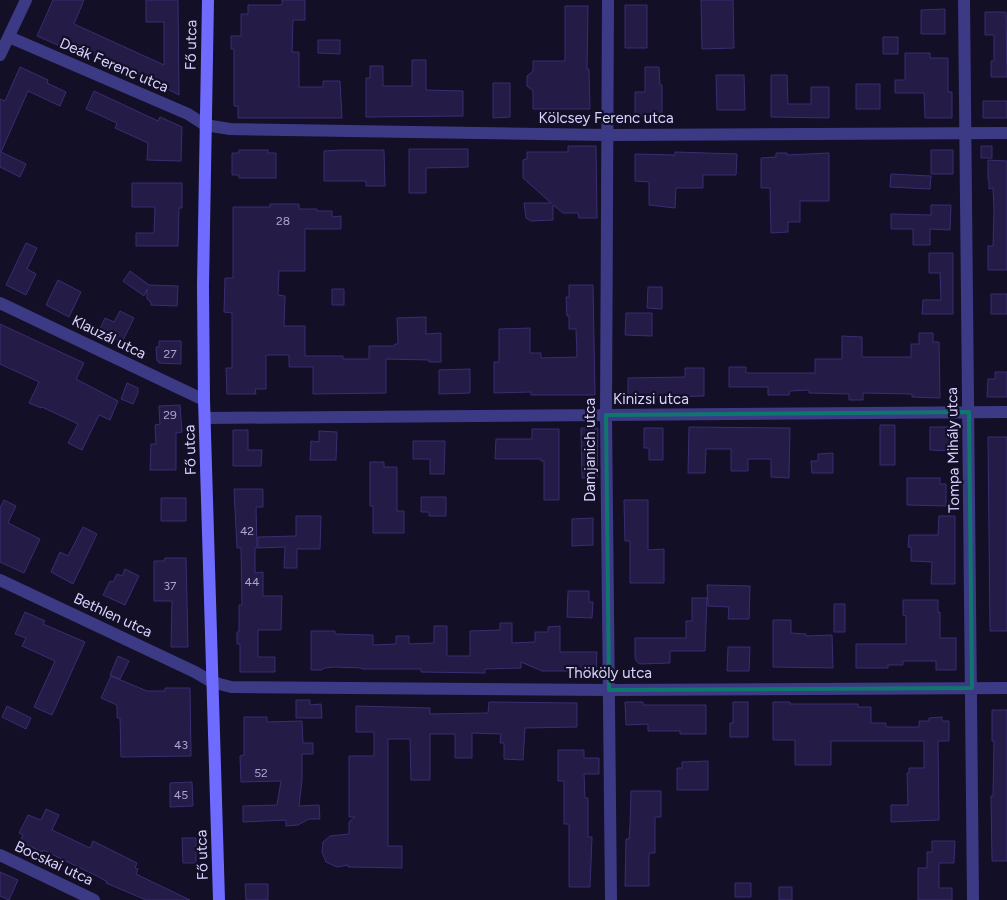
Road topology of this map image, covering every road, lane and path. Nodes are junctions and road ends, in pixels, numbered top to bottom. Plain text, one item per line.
1 (26, 0) edge
2 (208, 0) edge
3 (608, 0) edge
4 (964, 0) edge
5 (9, 37) junction
6 (0, 55) edge
7 (205, 125) junction
8 (966, 132) junction
9 (1007, 133) edge
10 (608, 135) junction
11 (0, 303) edge
12 (204, 400) junction
13 (969, 412) junction
14 (1007, 412) edge
15 (606, 415) junction
16 (205, 418) junction
17 (0, 580) edge
18 (212, 682) junction
19 (972, 688) junction
20 (1007, 688) edge
21 (609, 690) junction
22 (0, 855) edge
23 (94, 900) edge
24 (219, 900) edge
25 (610, 900) edge
26 (974, 900) edge

1 - 5 street
2 - 7 main road, Fő utca
3 - 10 street, Damjanich utca
4 - 8 street, Tompa Mihály utca
5 - 6 street
5 - 7 street, Deák Ferenc utca
7 - 10 street, Kölcsey Ferenc utca
7 - 12 main road, Fő utca
8 - 9 street, Kölcsey Ferenc utca
8 - 10 street, Kölcsey Ferenc utca
8 - 13 street, Tompa Mihály utca
10 - 15 street, Damjanich utca
11 - 12 street, Klauzál utca
12 - 16 main road, Fő utca
13 - 14 street, Kinizsi utca
13 - 15 street, Kinizsi utca
13 - 19 street, Tompa Mihály utca
15 - 16 street, Kinizsi utca
15 - 21 street, Damjanich utca
16 - 18 main road, Fő utca
17 - 18 street, Bethlen utca
18 - 21 street, Thököly utca
18 - 24 main road, Fő utca
19 - 20 street, Thököly utca
19 - 21 street, Thököly utca
19 - 26 street, Tompa Mihály utca
21 - 25 street, Damjanich utca
22 - 23 street, Bocskai utca

